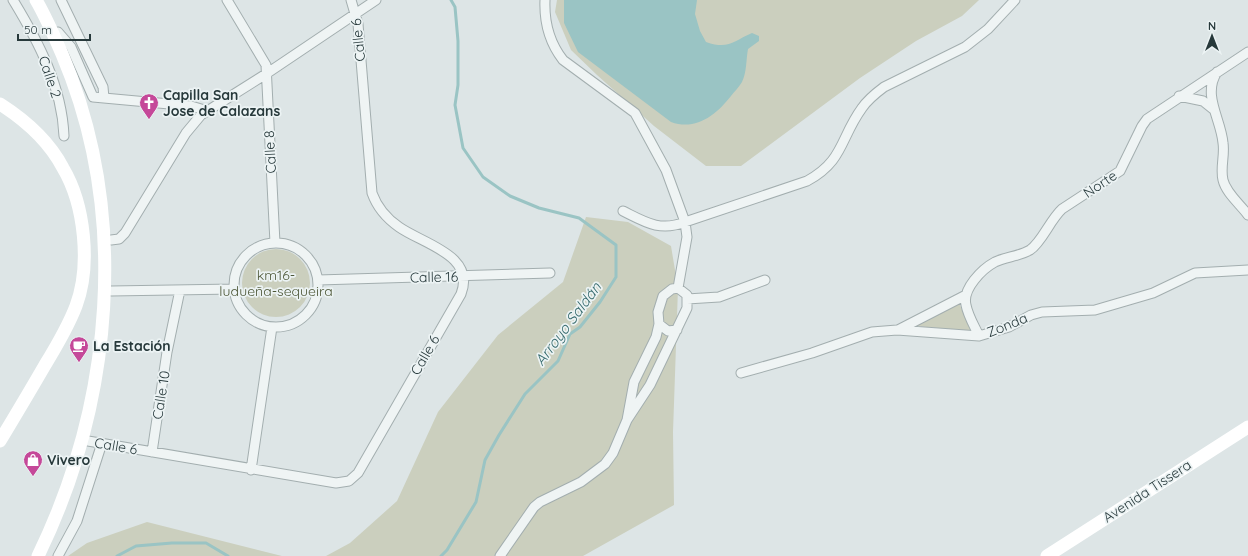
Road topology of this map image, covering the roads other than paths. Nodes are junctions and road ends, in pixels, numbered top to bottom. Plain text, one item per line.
1 (13, 0) edge
2 (36, 0) edge
3 (41, 0) edge
4 (61, 0) edge
5 (227, 0) edge
6 (351, 0) edge
7 (376, 0) edge
8 (545, 0) edge
9 (1015, 0) edge
10 (356, 15) junction
11 (58, 46) junction
12 (1248, 52) edge
13 (42, 53) junction
14 (1217, 72) junction
15 (266, 74) junction
16 (1179, 96) junction
17 (104, 98) junction
18 (86, 101) junction
19 (0, 104) edge
20 (1213, 109) junction
21 (208, 111) junction
22 (64, 136) dead end
23 (623, 211) dead end
24 (1248, 215) edge
25 (685, 222) junction
26 (111, 240) junction
27 (275, 243) junction
28 (1248, 270) edge
29 (550, 273) dead end
30 (464, 276) junction
31 (318, 280) junction
32 (765, 280) dead end
33 (678, 288) junction
34 (234, 289) junction
35 (180, 290) junction
36 (111, 291) junction
37 (966, 295) junction
38 (687, 299) junction
39 (659, 324) junction
40 (272, 327) junction
41 (677, 330) junction
42 (897, 330) junction
43 (979, 336) junction
44 (741, 373) dead end
45 (628, 420) junction
46 (1248, 427) edge
47 (0, 441) edge
48 (88, 441) junction
49 (102, 443) junction
50 (152, 452) junction
51 (251, 470) junction
52 (38, 556) edge
53 (46, 556) edge
54 (58, 556) edge
55 (500, 556) edge
56 (1046, 556) edge

1 - 13 street, Calle 2
2 - 11 main road
3 - 18 main road
4 - 17 street
5 - 15 street, Calle 8
6 - 10 street, Calle 6
7 - 10 street
8 - 25 street
9 - 25 street
10 - 15 street
10 - 30 street, Calle 6
11 - 13 street
11 - 18 main road
12 - 14 street, Norte
13 - 22 street, Calle 2
14 - 16 street, Norte
14 - 20 street
15 - 21 street
15 - 27 street, Calle 8
16 - 20 street
16 - 37 street, Norte
17 - 18 street
17 - 21 street
18 - 26 main road
18 - 52 main road
19 - 47 main road
20 - 24 street
21 - 26 street
23 - 25 street
25 - 33 street
26 - 36 main road
27 - 31 street
27 - 34 street
28 - 43 street, Zonda
29 - 30 street, Calle 16
30 - 31 street, Calle 16
30 - 51 street, Calle 6
31 - 40 street
32 - 38 street
33 - 38 street
33 - 39 street
34 - 35 street
34 - 40 street
35 - 36 street
35 - 50 street, Calle 10
36 - 48 main road
37 - 42 street, Norte
37 - 43 street
38 - 41 street
39 - 41 street
39 - 45 street
40 - 51 street
41 - 45 street
42 - 43 street, Zonda
42 - 44 street, Zonda
45 - 55 street
46 - 56 main road, Avenida Tissera
48 - 49 street, Calle 6
48 - 53 main road
49 - 50 street, Calle 6
49 - 54 street
50 - 51 street, Calle 6

